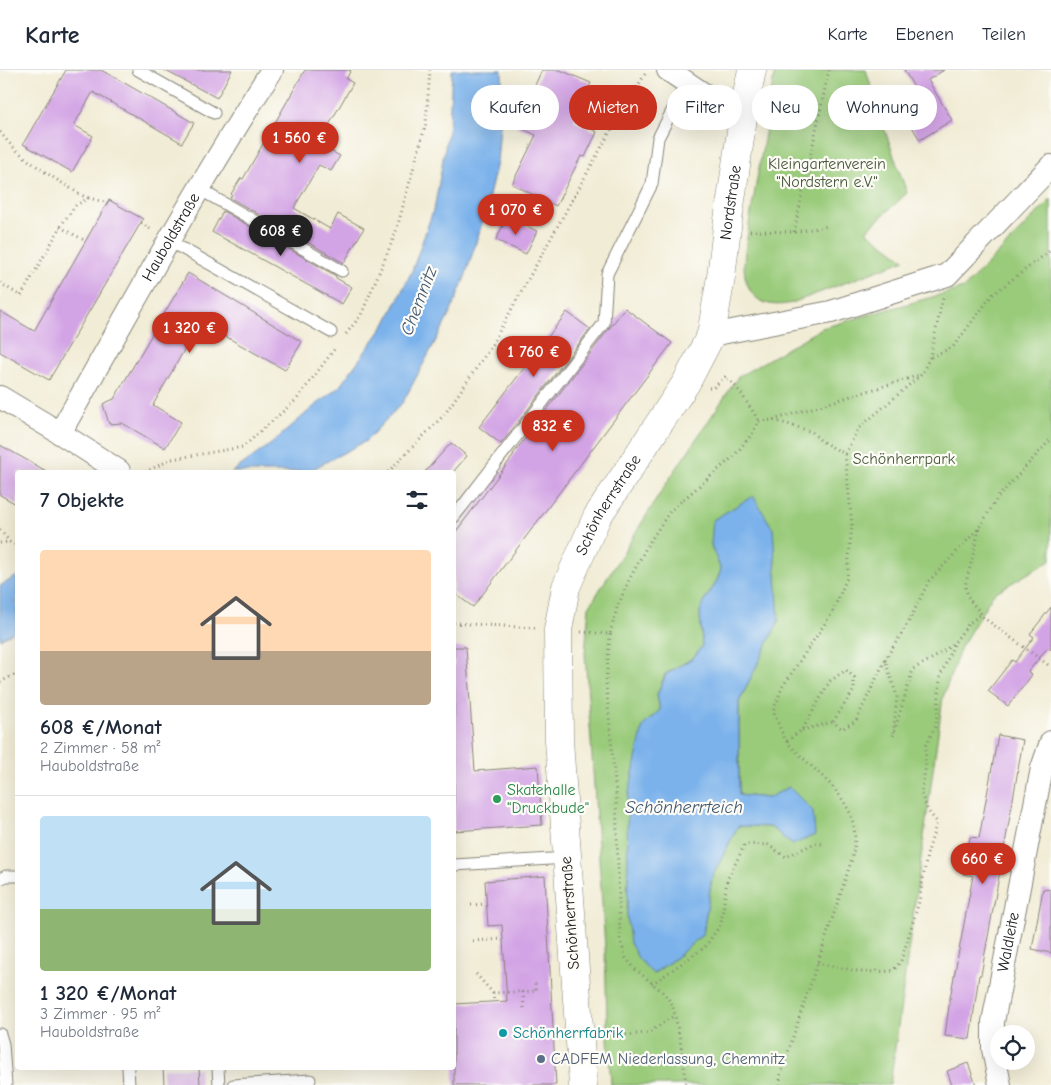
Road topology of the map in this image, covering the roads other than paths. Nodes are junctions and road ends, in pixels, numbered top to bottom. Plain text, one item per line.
1 (138, 70) edge
2 (272, 70) edge
3 (668, 70) edge
4 (752, 70) edge
5 (687, 82) junction
6 (745, 104) junction
7 (214, 113) dead end
8 (1051, 166) edge
9 (199, 189) junction
10 (169, 241) junction
11 (342, 271) dead end
12 (330, 332) dead end
13 (711, 335) junction
14 (0, 397) edge
15 (60, 434) junction
16 (117, 470) edge
17 (456, 514) edge
18 (1051, 742) edge
19 (566, 858) junction
20 (456, 865) edge
21 (15, 876) edge
22 (0, 879) edge
23 (0, 1034) edge
24 (128, 1070) edge
25 (218, 1070) edge
26 (310, 1080) dead end
27 (6, 1085) edge
28 (129, 1085) edge
29 (219, 1085) edge
30 (233, 1085) edge
31 (583, 1085) edge
32 (1000, 1085) edge

1 - 7 lane
2 - 9 street, Hauboldstraße
3 - 5 street
4 - 6 main road, Nordstraße
5 - 6 street
5 - 17 lane
6 - 13 main road, Nordstraße
8 - 13 street
9 - 10 street, Hauboldstraße
9 - 11 lane
10 - 12 lane
10 - 15 street, Hauboldstraße
13 - 19 main road, Schönherrstraße
14 - 15 street
15 - 16 street
18 - 32 street, Waldleite
19 - 20 lane
19 - 31 main road, Schönherrstraße
21 - 22 lane
23 - 27 lane
24 - 28 lane
25 - 29 lane
26 - 30 lane

